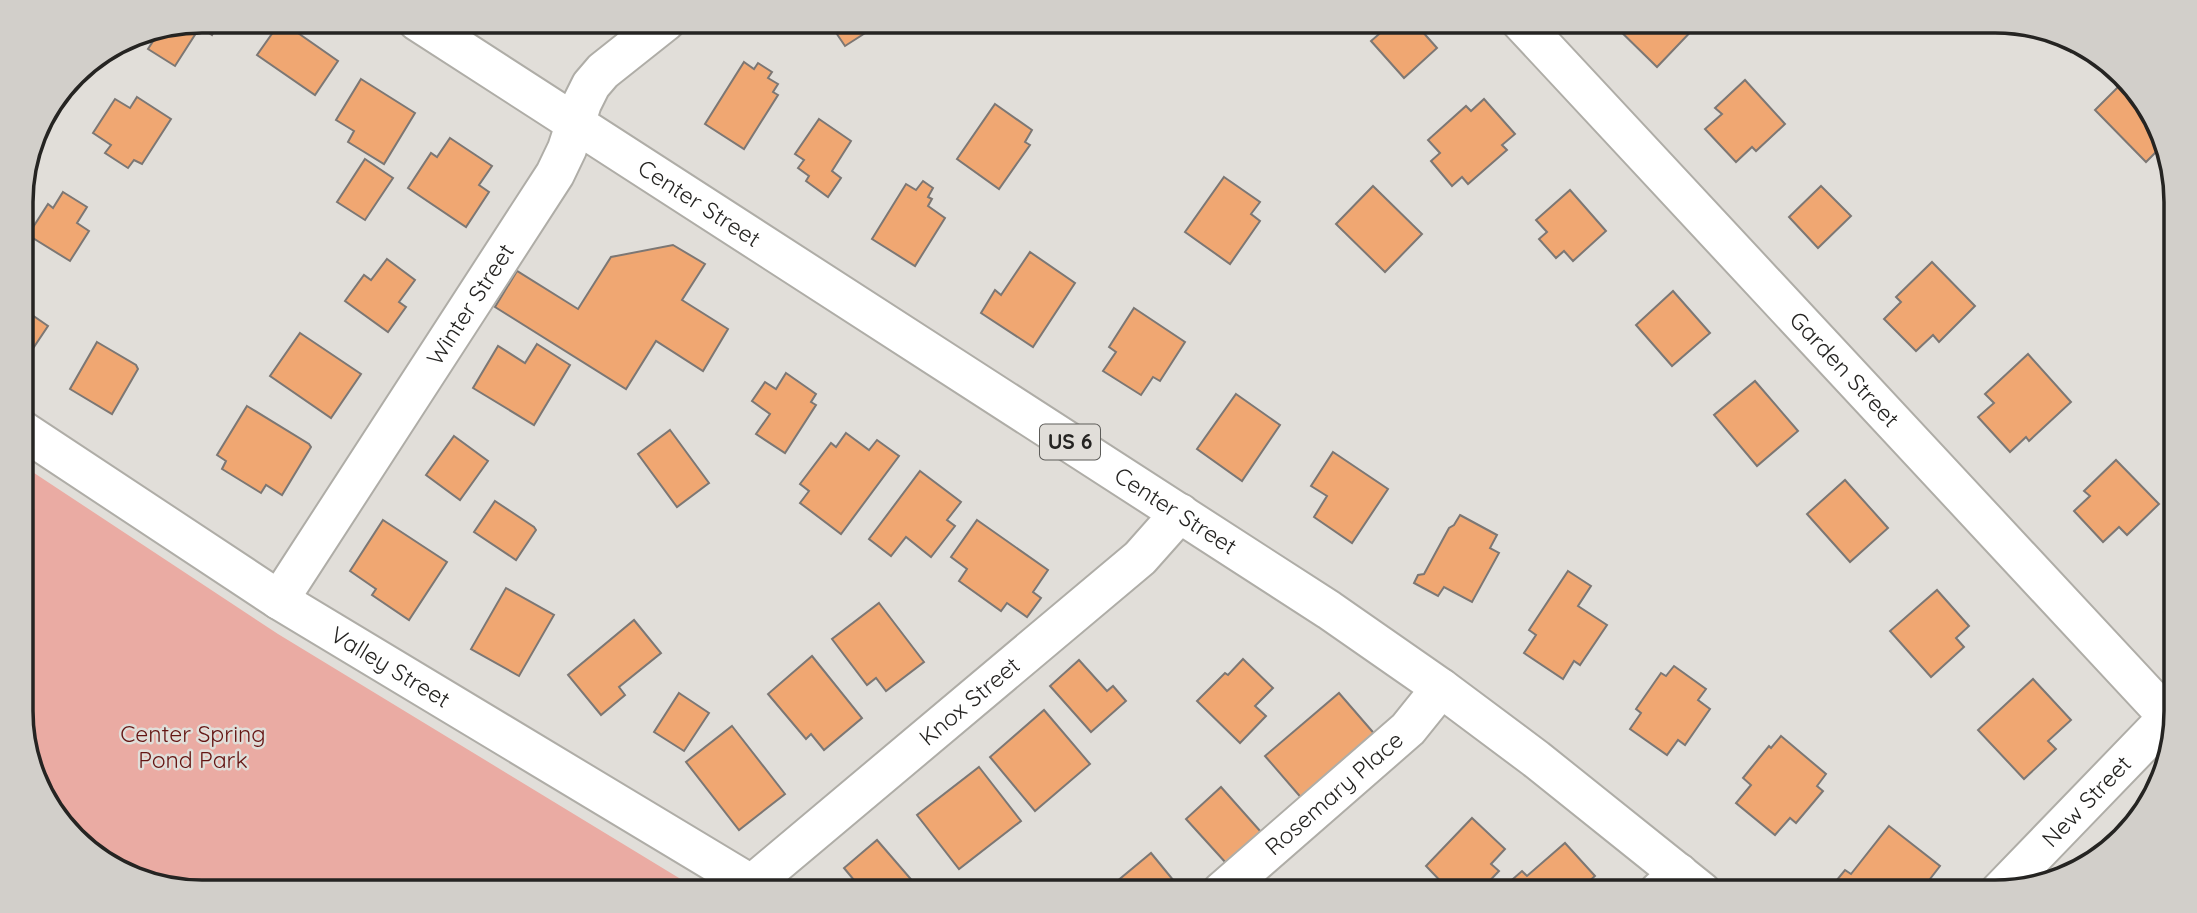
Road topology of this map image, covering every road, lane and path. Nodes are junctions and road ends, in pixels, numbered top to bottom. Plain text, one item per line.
1 (436, 33) edge
2 (651, 33) edge
3 (1531, 33) edge
4 (575, 123) junction
5 (34, 438) edge
6 (1180, 513) junction
7 (279, 600) junction
8 (1441, 688) junction
9 (2164, 706) edge
10 (2163, 724) edge
11 (2012, 878) edge
12 (1235, 879) edge
13 (1671, 879) edge
14 (744, 880) edge
15 (768, 880) edge

1 - 4 street, Center Street / US 6
2 - 4 street, Winter Street
3 - 9 street, Garden Street
4 - 6 street, Center Street / US 6
4 - 7 street, Winter Street
5 - 7 street, Valley Street
6 - 8 street, Center Street / US 6
6 - 15 street, Knox Street
7 - 14 street, Valley Street
8 - 12 street, Rosemary Place
8 - 13 street, Center Street / US 6
10 - 11 street, New Street

